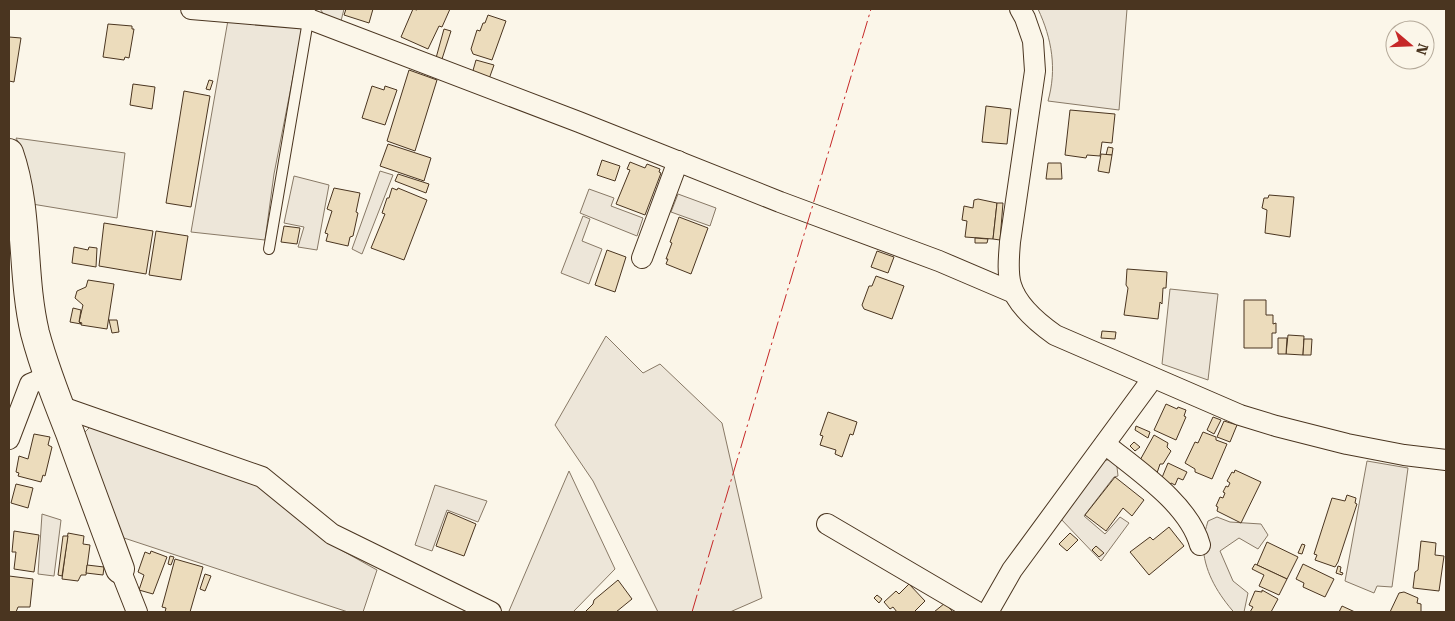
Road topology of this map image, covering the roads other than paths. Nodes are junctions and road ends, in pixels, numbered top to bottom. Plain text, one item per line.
1 (190, 9) edge
2 (1020, 9) edge
3 (310, 14) edge
4 (9, 153) edge
5 (678, 161) junction
6 (269, 249) dead end
7 (642, 258) dead end
8 (1014, 293) junction
9 (49, 376) junction
10 (1153, 378) junction
11 (59, 406) junction
12 (9, 439) edge
13 (1105, 444) junction
14 (1446, 460) edge
15 (827, 524) dead end
16 (1200, 545) dead end
17 (120, 569) joint
18 (137, 612) edge
19 (491, 612) edge
20 (976, 612) edge
21 (988, 612) edge

1 - 3 street
2 - 8 street
3 - 5 street
3 - 6 lane
4 - 9 street
5 - 7 street
5 - 8 street
8 - 10 street
9 - 11 street
9 - 12 street
10 - 13 street
10 - 14 street
11 - 17 street
11 - 19 street
13 - 16 street
13 - 21 street
15 - 20 street
17 - 18 street

